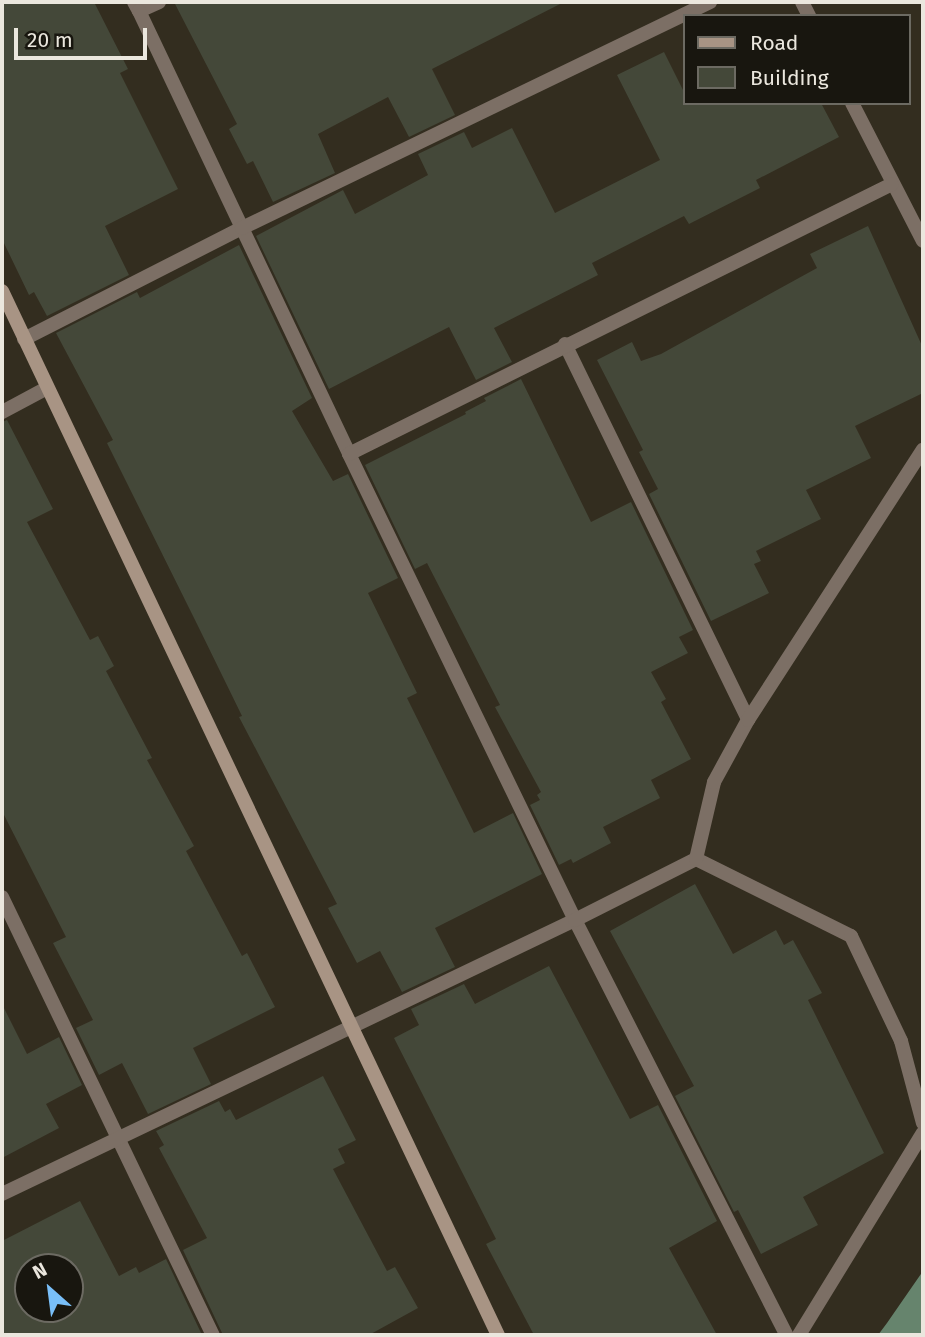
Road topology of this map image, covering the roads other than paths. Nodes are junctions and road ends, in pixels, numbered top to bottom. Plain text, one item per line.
1 (159, 2) edge
2 (710, 2) edge
3 (137, 7) edge
4 (685, 14) edge
5 (684, 15) edge
6 (853, 105) edge
7 (892, 184) junction
8 (242, 228) junction
9 (923, 241) edge
10 (2, 291) edge
11 (24, 338) junction
12 (565, 344) junction
13 (47, 388) junction
14 (2, 412) edge
15 (923, 450) edge
16 (349, 454) junction
17 (748, 720) junction
18 (696, 859) junction
19 (2, 897) edge
20 (575, 920) junction
21 (7, 927) edge
22 (351, 1025) junction
23 (923, 1123) edge
24 (923, 1133) edge
25 (117, 1136) junction
26 (2, 1194) edge
27 (213, 1335) edge
28 (498, 1335) edge
29 (786, 1335) edge
30 (799, 1335) edge

1 - 3 street
2 - 4 street
3 - 8 street
5 - 8 street
6 - 7 street
7 - 9 street
7 - 12 street
8 - 11 street
8 - 16 street
10 - 11 street
11 - 13 street
12 - 16 street
12 - 17 street
13 - 14 street
13 - 22 street
15 - 17 street
16 - 20 street
17 - 18 street
18 - 20 street
18 - 23 street
19 - 21 street
20 - 22 street
20 - 29 street
21 - 25 street
22 - 25 street
22 - 28 street
24 - 30 street
25 - 26 street
25 - 27 street

